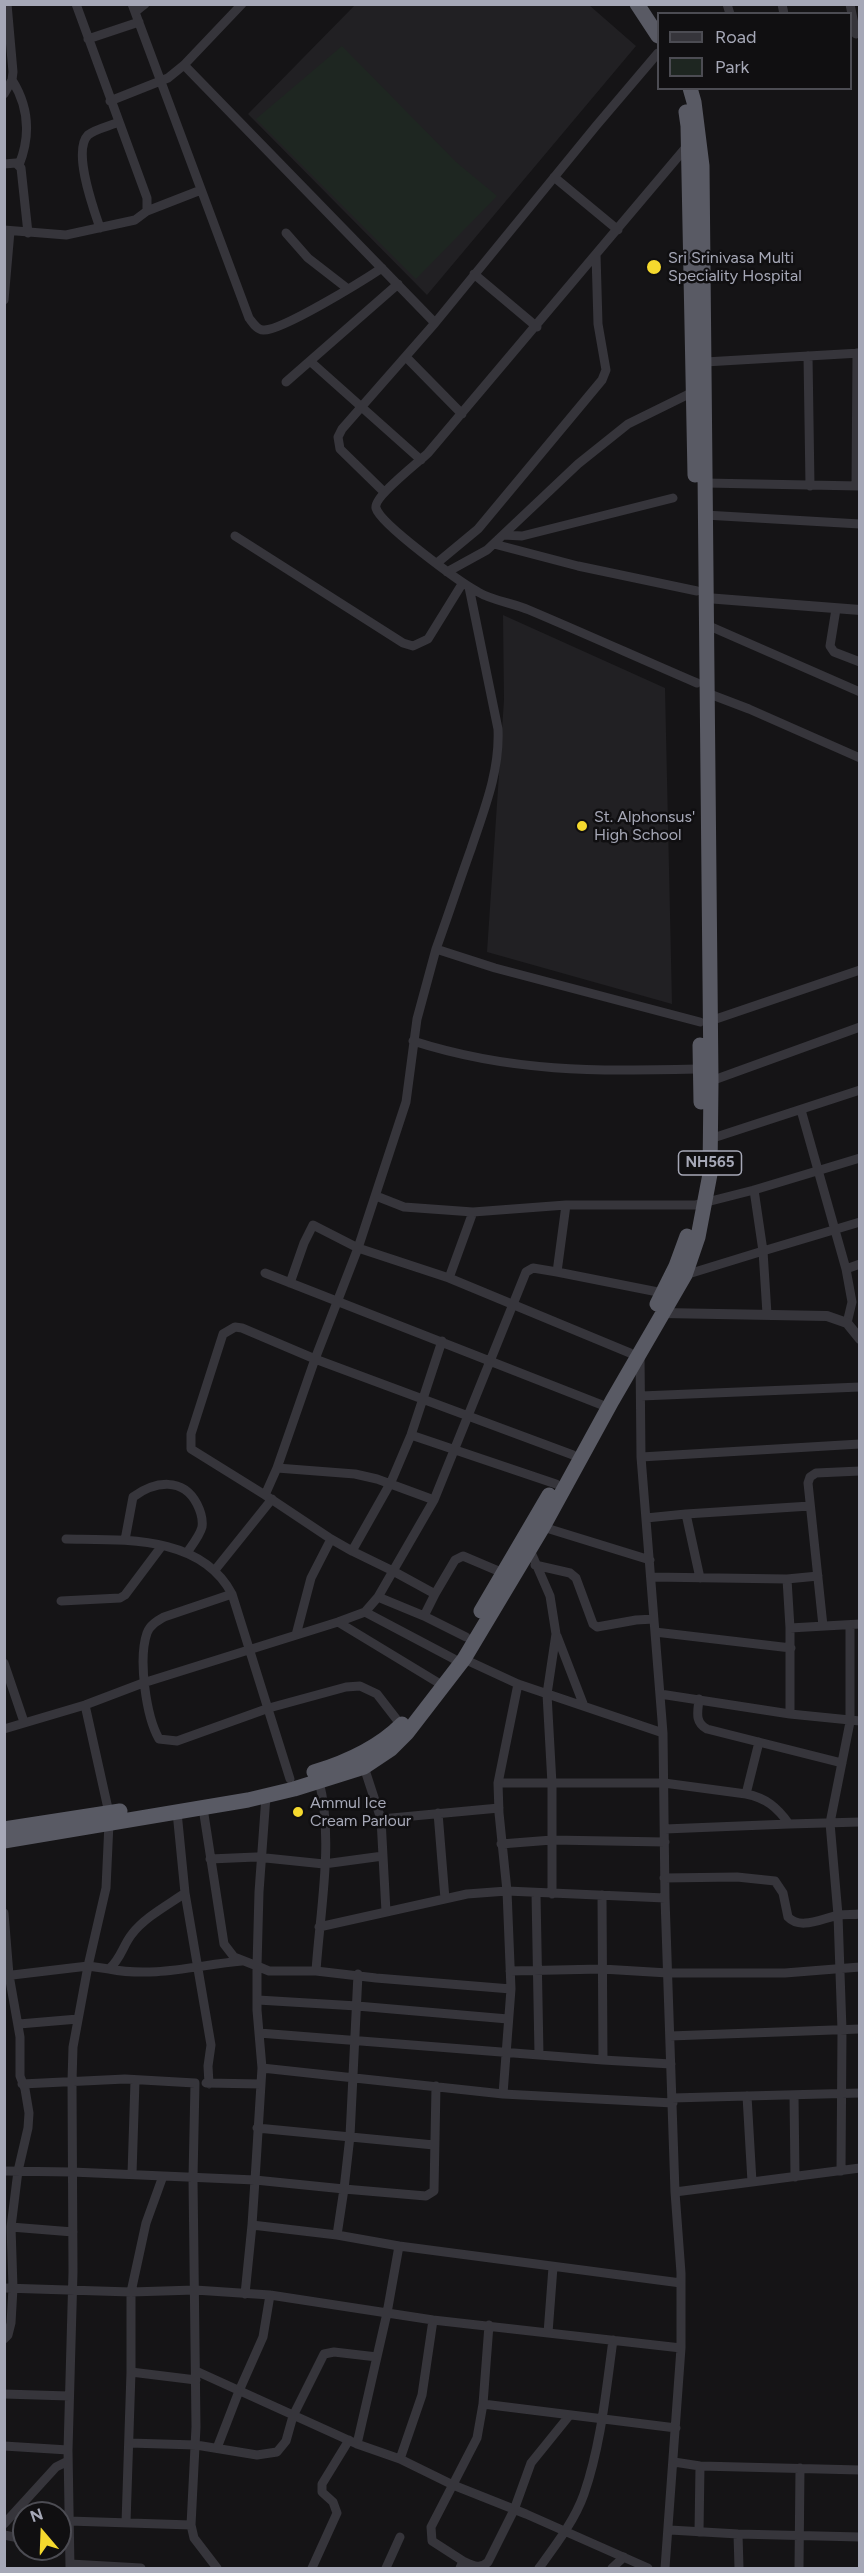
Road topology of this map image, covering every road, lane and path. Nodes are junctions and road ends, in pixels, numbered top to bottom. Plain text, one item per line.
1 (7, 4) edge
2 (76, 4) edge
3 (145, 4) edge
4 (242, 4) edge
5 (637, 4) edge
6 (135, 13) edge
7 (852, 16) edge
8 (657, 34) edge
9 (855, 34) edge
10 (88, 39) junction
11 (657, 54) edge
12 (184, 65) junction
13 (12, 80) junction
14 (162, 81) junction
15 (680, 90) edge
16 (691, 90) edge
17 (4, 94) edge
18 (110, 101) junction
19 (119, 122) junction
20 (688, 145) junction
21 (4, 164) edge
22 (19, 165) junction
23 (554, 177) junction
24 (201, 190) junction
25 (147, 211) junction
26 (100, 228) junction
27 (7, 230) edge
28 (618, 230) junction
29 (28, 233) junction
30 (286, 233) dead end
31 (596, 254) junction
32 (382, 268) junction
33 (474, 273) junction
34 (398, 284) junction
35 (348, 289) junction
36 (4, 300) edge
37 (435, 323) junction
38 (537, 327) junction
39 (858, 353) edge
40 (808, 356) junction
41 (406, 357) junction
42 (311, 362) junction
43 (705, 362) junction
44 (286, 382) dead end
45 (693, 392) junction
46 (362, 407) junction
47 (462, 414) junction
48 (421, 460) junction
49 (705, 483) junction
50 (810, 486) junction
51 (858, 486) edge
52 (384, 492) junction
53 (672, 498) dead end
54 (705, 515) junction
55 (860, 524) edge
56 (503, 535) junction
57 (235, 536) dead end
58 (494, 544) junction
59 (437, 563) junction
60 (447, 572) junction
61 (465, 585) junction
62 (701, 595) junction
63 (836, 609) junction
64 (860, 610) edge
65 (707, 625) junction
66 (860, 662) edge
67 (702, 688) junction
68 (860, 692) edge
69 (860, 758) edge
70 (436, 949) junction
71 (860, 970) edge
72 (705, 1022) junction
73 (860, 1027) edge
74 (413, 1041) junction
75 (700, 1069) junction
76 (711, 1081) junction
77 (860, 1090) edge
78 (801, 1110) junction
79 (710, 1139) junction
80 (860, 1158) edge
81 (819, 1171) junction
82 (754, 1190) junction
83 (376, 1196) junction
84 (700, 1204) junction
85 (566, 1205) junction
86 (473, 1212) junction
87 (860, 1222) edge
88 (835, 1230) junction
89 (358, 1248) junction
90 (763, 1251) junction
91 (860, 1264) edge
92 (846, 1269) junction
93 (557, 1272) junction
94 (265, 1274) dead end
95 (685, 1275) junction
96 (448, 1278) junction
97 (290, 1283) junction
98 (663, 1293) junction
99 (337, 1301) junction
100 (512, 1303) junction
101 (663, 1313) junction
102 (766, 1314) junction
103 (847, 1323) junction
104 (860, 1339) edge
105 (442, 1341) junction
106 (635, 1353) junction
107 (315, 1359) junction
108 (489, 1359) junction
109 (860, 1388) edge
110 (641, 1396) junction
111 (422, 1400) junction
112 (602, 1405) junction
113 (466, 1416) junction
114 (411, 1435) junction
115 (860, 1444) edge
116 (455, 1450) junction
117 (573, 1455) junction
118 (641, 1457) junction
119 (277, 1468) junction
120 (860, 1471) edge
121 (391, 1482) junction
122 (556, 1484) junction
123 (268, 1497) junction
124 (434, 1500) junction
125 (810, 1506) junction
126 (686, 1514) junction
127 (645, 1518) junction
128 (543, 1527) junction
129 (66, 1539) dead end
130 (331, 1539) junction
131 (125, 1540) junction
132 (161, 1547) junction
133 (188, 1551) junction
134 (352, 1551) junction
135 (532, 1557) junction
136 (650, 1560) junction
137 (215, 1570) junction
138 (393, 1571) junction
139 (503, 1573) junction
140 (818, 1576) junction
141 (651, 1577) junction
142 (700, 1578) junction
143 (787, 1579) junction
144 (232, 1594) junction
145 (435, 1594) junction
146 (378, 1597) junction
147 (61, 1601) dead end
148 (365, 1612) junction
149 (424, 1616) junction
150 (654, 1619) junction
151 (338, 1622) junction
152 (855, 1624) edge
153 (823, 1626) junction
154 (790, 1628) junction
155 (655, 1632) junction
156 (556, 1634) junction
157 (296, 1635) junction
158 (466, 1638) junction
159 (790, 1648) junction
160 (251, 1650) junction
161 (459, 1659) junction
162 (4, 1663) edge
163 (437, 1682) junction
164 (143, 1683) junction
165 (518, 1684) junction
166 (547, 1694) junction
167 (660, 1694) junction
168 (699, 1699) junction
169 (85, 1705) junction
170 (584, 1706) junction
171 (268, 1708) junction
172 (790, 1714) junction
173 (24, 1722) junction
174 (855, 1722) edge
175 (401, 1725) junction
176 (4, 1729) edge
177 (663, 1733) junction
178 (759, 1742) junction
179 (842, 1763) junction
180 (364, 1767) junction
181 (290, 1779) junction
182 (319, 1781) junction
183 (498, 1783) junction
184 (664, 1783) junction
185 (552, 1784) junction
186 (746, 1794) junction
187 (266, 1796) junction
188 (203, 1808) junction
189 (499, 1808) junction
190 (177, 1812) junction
191 (438, 1813) junction
192 (109, 1818) junction
193 (381, 1819) junction
194 (860, 1822) edge
195 (830, 1823) junction
196 (789, 1824) junction
197 (4, 1829) edge
198 (665, 1829) junction
199 (552, 1840) junction
200 (4, 1841) edge
201 (665, 1842) junction
202 (501, 1844) junction
203 (383, 1856) junction
204 (262, 1858) junction
205 (210, 1859) junction
206 (324, 1864) junction
207 (664, 1878) junction
208 (507, 1891) junction
209 (185, 1893) junction
210 (536, 1893) junction
211 (552, 1893) junction
212 (602, 1894) junction
213 (665, 1898) junction
214 (445, 1899) junction
215 (386, 1912) junction
216 (860, 1914) edge
217 (838, 1915) junction
218 (5, 1916) edge
219 (319, 1926) junction
220 (245, 1961) junction
221 (88, 1966) junction
222 (257, 1966) junction
223 (839, 1967) junction
224 (860, 1967) edge
225 (196, 1968) junction
226 (602, 1968) junction
227 (109, 1969) junction
228 (316, 1971) junction
229 (510, 1971) junction
230 (537, 1972) junction
231 (668, 1973) junction
232 (358, 1974) junction
233 (7, 1976) edge
234 (511, 1989) junction
235 (258, 2000) junction
236 (357, 2006) junction
237 (78, 2019) junction
238 (508, 2019) junction
239 (19, 2024) junction
240 (860, 2029) edge
241 (842, 2030) junction
242 (259, 2033) junction
243 (670, 2036) junction
244 (356, 2040) junction
245 (505, 2053) junction
246 (539, 2055) junction
247 (603, 2060) junction
248 (671, 2064) junction
249 (262, 2068) junction
250 (353, 2078) junction
251 (72, 2081) junction
252 (135, 2081) junction
253 (195, 2083) junction
254 (22, 2084) junction
255 (210, 2084) junction
256 (261, 2084) junction
257 (436, 2086) junction
258 (860, 2093) edge
259 (503, 2094) junction
260 (842, 2094) junction
261 (794, 2095) junction
262 (747, 2096) junction
263 (673, 2100) junction
264 (257, 2128) junction
265 (350, 2136) junction
266 (434, 2145) junction
267 (860, 2168) edge
268 (4, 2171) edge
269 (18, 2171) junction
270 (841, 2171) junction
271 (72, 2172) junction
272 (132, 2174) junction
273 (163, 2176) junction
274 (795, 2177) junction
275 (193, 2178) junction
276 (255, 2180) junction
277 (752, 2182) junction
278 (344, 2189) junction
279 (675, 2192) junction
280 (252, 2226) junction
281 (9, 2230) edge
282 (73, 2232) junction
283 (337, 2235) junction
284 (399, 2246) junction
285 (553, 2267) junction
286 (681, 2283) junction
287 (9, 2288) edge
288 (71, 2289) junction
289 (195, 2290) junction
290 (131, 2292) junction
291 (245, 2294) junction
292 (270, 2295) junction
293 (387, 2313) junction
294 (433, 2320) junction
295 (489, 2325) junction
296 (548, 2333) junction
297 (4, 2340) edge
298 (614, 2340) junction
299 (681, 2348) junction
300 (377, 2357) junction
301 (131, 2372) junction
302 (196, 2375) junction
303 (239, 2391) junction
304 (4, 2394) edge
305 (69, 2396) junction
306 (483, 2404) junction
307 (293, 2416) junction
308 (569, 2416) junction
309 (602, 2420) junction
310 (676, 2428) junction
311 (353, 2442) junction
312 (129, 2443) junction
313 (196, 2445) junction
314 (4, 2446) edge
315 (217, 2448) junction
316 (68, 2450) junction
317 (400, 2459) junction
318 (68, 2461) junction
319 (674, 2462) junction
320 (700, 2466) junction
321 (800, 2468) junction
322 (860, 2470) edge
323 (453, 2486) junction
324 (69, 2501) edge
325 (514, 2510) junction
326 (72, 2521) edge
327 (126, 2523) junction
328 (4, 2524) edge
329 (191, 2525) junction
330 (670, 2530) junction
331 (564, 2531) junction
332 (699, 2532) junction
333 (738, 2534) junction
334 (801, 2536) junction
335 (400, 2537) dead end
336 (860, 2537) edge
337 (624, 2557) junction
338 (461, 2565) edge
339 (70, 2566) edge
340 (141, 2568) edge
341 (217, 2568) edge
342 (312, 2568) edge
343 (386, 2568) edge
344 (539, 2568) edge
345 (612, 2568) edge
346 (648, 2568) edge
347 (665, 2568) edge
348 (740, 2568) edge
349 (799, 2568) edge

1 - 13 street
2 - 10 street
3 - 6 street
4 - 12 street
5 - 8 highway
6 - 10 street
6 - 14 street
7 - 9 street
10 - 18 street
11 - 23 street
12 - 14 street
12 - 32 street
13 - 17 street
13 - 22 street
14 - 18 street
14 - 24 street
15 - 20 highway, NH565
16 - 43 highway, NH565
18 - 19 street
19 - 25 street
19 - 26 street
20 - 28 street
20 - 45 highway, NH565
21 - 22 street
22 - 29 street
23 - 28 street
23 - 33 street
24 - 25 street
24 - 35 street
25 - 26 street
26 - 29 street
27 - 29 street
27 - 36 street
28 - 31 street
30 - 35 street
31 - 38 street
31 - 59 street
32 - 34 street
32 - 35 street
33 - 37 street
33 - 38 street
34 - 37 street
34 - 42 street
37 - 41 street
38 - 47 street
39 - 40 street
39 - 51 street
40 - 43 street
40 - 50 street
41 - 46 street
41 - 47 street
42 - 44 street
42 - 46 street
43 - 49 highway, NH565
45 - 56 street
45 - 62 highway, NH565
46 - 48 street
46 - 52 street
47 - 48 street
48 - 52 street
49 - 50 street
49 - 54 highway, NH565
50 - 51 street
52 - 59 street
53 - 56 street
54 - 55 street
54 - 62 highway, NH565
56 - 58 street
57 - 61 street
58 - 60 street
58 - 62 street
59 - 60 street
60 - 61 street
61 - 67 street
61 - 70 street
62 - 63 street
62 - 65 highway, NH565
62 - 67 highway, NH565
63 - 64 street
63 - 66 street
65 - 67 highway, NH565
65 - 68 street
67 - 69 street
67 - 72 highway, NH565
70 - 72 street
70 - 74 street
71 - 72 street
72 - 75 highway, NH565
72 - 76 highway, NH565
73 - 76 street
74 - 75 street
74 - 83 street
75 - 84 highway, NH565
76 - 79 highway, NH565
77 - 78 street
78 - 79 street
78 - 81 street
79 - 84 highway, NH565
80 - 81 street
81 - 82 street
81 - 88 street
82 - 84 street
82 - 90 street
83 - 86 street
83 - 89 street
84 - 85 street
84 - 95 highway, NH565
84 - 98 highway, NH565
85 - 86 street
85 - 93 street
86 - 96 street
87 - 88 street
88 - 90 street
88 - 92 street
89 - 96 street
89 - 97 street
89 - 99 street
90 - 95 street
90 - 102 street
91 - 92 street
92 - 103 street
93 - 98 street
93 - 100 street
94 - 97 street
95 - 101 highway, NH565
96 - 100 street
97 - 99 street
98 - 106 highway, NH565
99 - 105 street
99 - 107 street
100 - 106 street
100 - 108 street
101 - 102 street
101 - 106 highway, NH565
102 - 103 street
103 - 104 street
105 - 108 street
105 - 111 street
106 - 110 street
106 - 112 highway, NH565
106 - 128 highway, NH565
107 - 111 street
107 - 119 street
107 - 123 street
108 - 112 street
108 - 113 street
109 - 110 street
110 - 118 street
111 - 113 street
111 - 114 street
112 - 117 highway, NH565
113 - 116 street
113 - 117 street
114 - 116 street
114 - 121 street
115 - 118 street
116 - 122 street
116 - 124 street
117 - 122 highway, NH565
118 - 127 street
119 - 121 street
119 - 123 street
120 - 125 street
121 - 124 street
121 - 134 street
122 - 139 highway, NH565
123 - 130 street
123 - 137 street
124 - 138 street
125 - 126 street
125 - 140 street
126 - 127 street
126 - 142 street
127 - 136 street
128 - 135 highway, NH565
128 - 136 street
129 - 131 street
130 - 134 street
130 - 157 street
131 - 132 street
131 - 133 street
132 - 133 street
132 - 147 street
133 - 137 street
134 - 138 street
135 - 150 street
135 - 156 street
135 - 161 highway, NH565
136 - 141 street
137 - 144 street
138 - 145 street
138 - 146 street
139 - 145 street
139 - 158 highway, NH565
140 - 143 street
140 - 153 street
141 - 142 street
141 - 150 street
142 - 143 street
143 - 154 street
144 - 160 street
144 - 164 street
145 - 149 street
146 - 148 street
146 - 149 street
148 - 151 street
148 - 161 street
149 - 158 street
150 - 155 street
151 - 157 street
151 - 163 street
152 - 153 street
152 - 174 street
153 - 154 street
154 - 159 street
155 - 159 street
155 - 167 street
156 - 166 street
156 - 170 street
157 - 160 street
158 - 161 highway, NH565
159 - 172 street
160 - 164 street
160 - 171 street
161 - 163 highway, NH565
161 - 165 street
161 - 180 highway, NH565
162 - 173 street
163 - 175 highway, NH565
164 - 169 street
164 - 171 street
165 - 166 street
165 - 183 street
166 - 170 street
166 - 185 street
167 - 168 street
167 - 177 street
168 - 172 street
168 - 178 street
169 - 173 street
169 - 192 street
170 - 177 street
171 - 175 street
171 - 181 street
172 - 174 street
173 - 176 street
174 - 179 street
175 - 181 highway, NH565
177 - 184 street
178 - 179 street
178 - 186 street
179 - 195 street
180 - 182 highway, NH565
180 - 193 street
181 - 192 highway, NH565
182 - 187 highway, NH565
182 - 206 street
183 - 185 street
183 - 189 street
184 - 185 street
184 - 186 street
184 - 198 street
185 - 199 street
186 - 196 street
187 - 188 highway, NH565
187 - 204 street
188 - 190 highway, NH565
188 - 205 street
189 - 191 street
189 - 202 street
190 - 192 highway, NH565
190 - 209 street
191 - 193 street
191 - 214 street
192 - 197 highway, NH565
192 - 200 highway, NH565
192 - 221 street
193 - 203 street
194 - 195 street
195 - 196 street
195 - 217 street
196 - 198 street
198 - 201 street
199 - 201 street
199 - 202 street
199 - 211 street
201 - 207 street
202 - 208 street
203 - 206 street
203 - 215 street
204 - 205 street
204 - 206 street
204 - 222 street
205 - 220 street
206 - 219 street
207 - 213 street
207 - 217 street
208 - 210 street
208 - 214 street
208 - 229 street
209 - 225 street
209 - 227 street
210 - 211 street
210 - 230 street
211 - 212 street
212 - 213 street
212 - 226 street
213 - 231 street
214 - 215 street
215 - 219 street
216 - 217 street
217 - 223 street
218 - 233 street
219 - 228 street
220 - 222 street
220 - 225 street
221 - 227 street
221 - 233 street
221 - 237 street
222 - 228 street
222 - 235 street
223 - 224 street
223 - 231 street
223 - 241 street
225 - 227 street
225 - 255 street
226 - 230 street
226 - 231 street
226 - 247 street
228 - 232 street
229 - 230 street
229 - 234 street
230 - 246 street
231 - 243 street
232 - 234 street
232 - 236 street
233 - 239 street
234 - 238 street
235 - 236 street
235 - 242 street
236 - 238 street
236 - 244 street
237 - 239 street
237 - 251 street
238 - 245 street
239 - 254 street
240 - 241 street
241 - 243 street
241 - 260 street
242 - 244 street
242 - 249 street
243 - 248 street
244 - 245 street
244 - 250 street
245 - 246 street
245 - 259 street
246 - 247 street
247 - 248 street
248 - 263 street
249 - 250 street
249 - 256 street
250 - 257 street
250 - 265 street
251 - 252 street
251 - 254 street
251 - 271 street
252 - 253 street
252 - 272 street
253 - 255 street
253 - 275 street
254 - 269 street
255 - 256 street
256 - 264 street
257 - 259 street
257 - 266 street
258 - 260 street
259 - 263 street
260 - 261 street
260 - 270 street
261 - 262 street
261 - 274 street
262 - 263 street
262 - 277 street
263 - 279 street
264 - 265 street
264 - 276 street
265 - 266 street
265 - 278 street
266 - 278 street
267 - 270 street
268 - 269 street
269 - 271 street
269 - 281 street
270 - 274 street
271 - 272 street
271 - 282 street
272 - 273 street
273 - 275 street
273 - 290 street
274 - 277 street
275 - 276 street
275 - 289 street
276 - 278 street
276 - 280 street
277 - 279 street
278 - 283 street
279 - 286 street
280 - 283 street
280 - 291 street
281 - 282 street
281 - 287 street
282 - 288 street
283 - 284 street
284 - 285 street
284 - 293 street
285 - 286 street
285 - 296 street
286 - 299 street
287 - 288 street
287 - 297 street
288 - 290 street
288 - 305 street
289 - 290 street
289 - 291 street
289 - 302 street
290 - 301 street
291 - 292 street
292 - 293 street
292 - 303 street
293 - 294 street
293 - 300 street
294 - 295 street
294 - 317 street
295 - 296 street
295 - 306 street
296 - 298 street
298 - 299 street
298 - 309 street
299 - 310 street
300 - 307 street
300 - 311 street
301 - 302 street
301 - 312 street
302 - 303 street
302 - 313 street
303 - 307 street
303 - 315 street
304 - 305 street
305 - 316 street
306 - 308 street
306 - 323 street
307 - 311 street
307 - 315 street
308 - 309 street
308 - 325 street
309 - 310 street
309 - 331 street
310 - 319 street
311 - 317 street
311 - 342 street
312 - 313 street
312 - 327 street
313 - 315 street
313 - 329 street
314 - 316 street
316 - 318 street
317 - 323 street
318 - 324 street
318 - 328 street
319 - 320 street
319 - 330 street
320 - 321 street
320 - 332 street
321 - 322 street
321 - 334 street
323 - 325 street
323 - 338 street
325 - 331 street
325 - 338 street
326 - 327 street
327 - 329 street
329 - 341 street
330 - 332 street
330 - 347 street
331 - 337 street
331 - 344 street
332 - 333 street
333 - 334 street
333 - 348 street
334 - 336 street
334 - 349 street
335 - 343 street
337 - 345 street
337 - 346 street
339 - 340 street

